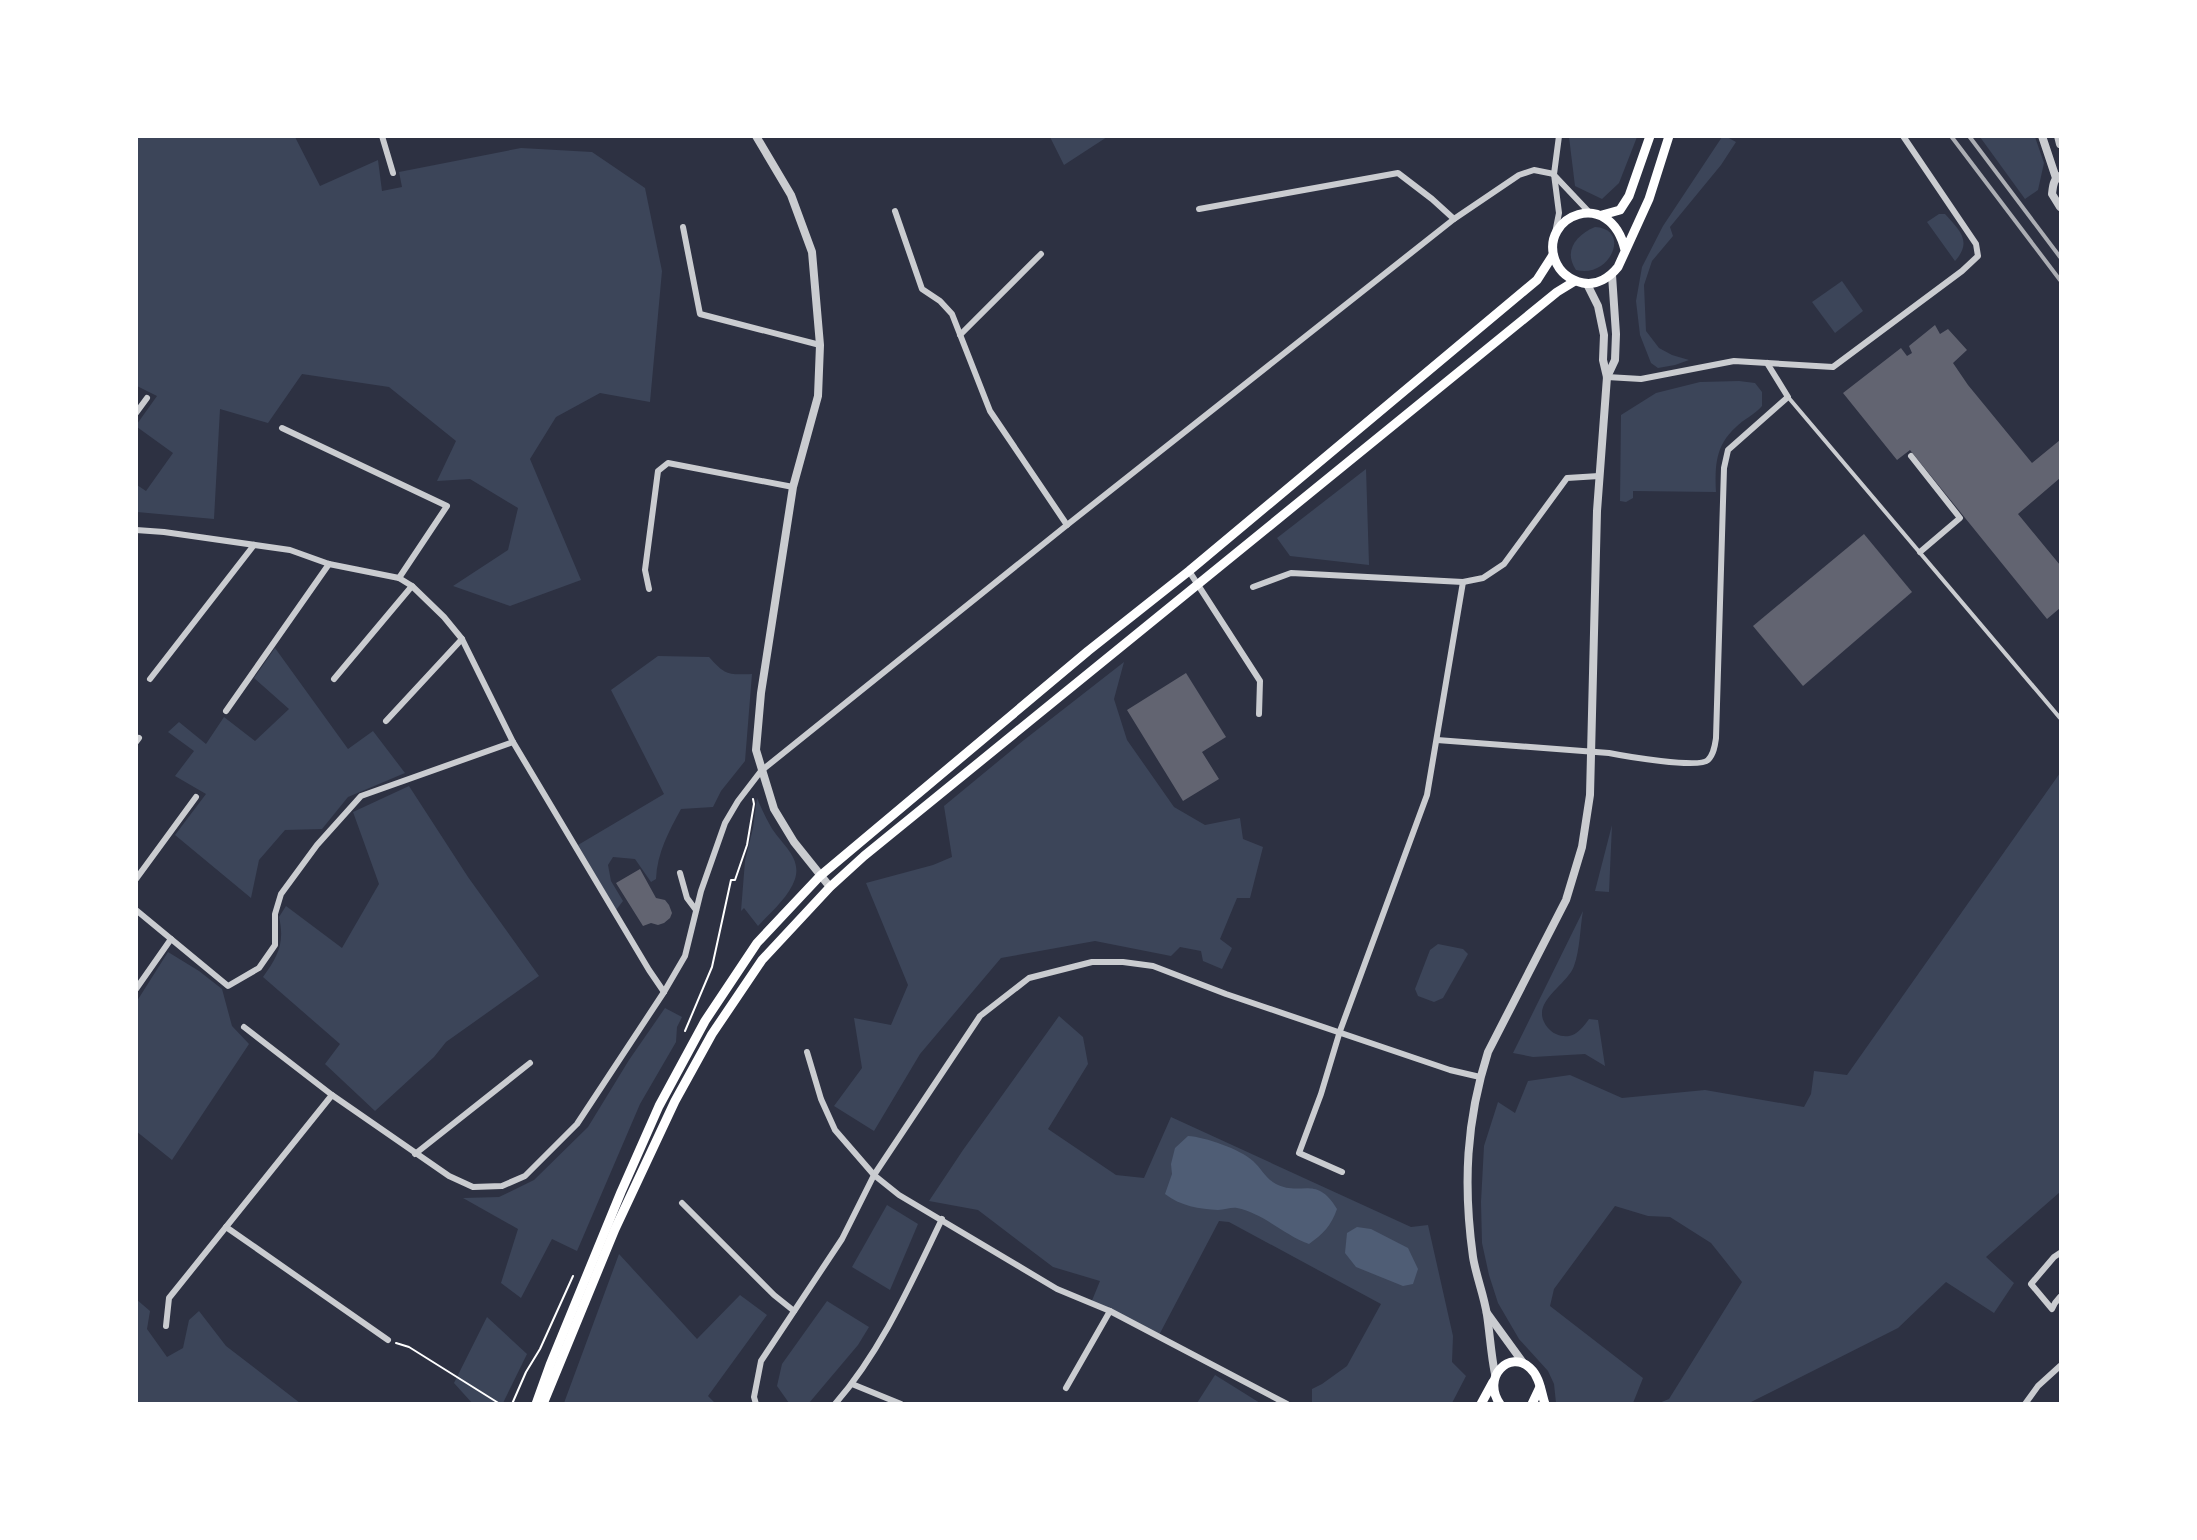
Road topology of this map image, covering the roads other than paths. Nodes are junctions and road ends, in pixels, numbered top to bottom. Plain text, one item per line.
1 (382, 136) edge
2 (756, 136) edge
3 (1559, 136) edge
4 (1650, 136) edge
5 (1669, 136) edge
6 (1903, 136) edge
7 (2042, 136) edge
8 (2058, 136) edge
9 (2061, 144) edge
10 (393, 173) dead end
11 (1554, 174) junction
12 (2058, 177) edge
13 (2060, 206) edge
14 (1199, 209) dead end
15 (895, 211) dead end
16 (1589, 213) junction
17 (1602, 215) junction
18 (1454, 219) junction
19 (683, 227) dead end
20 (1553, 242) junction
21 (1625, 249) junction
22 (1041, 254) dead end
23 (1553, 255) junction
24 (1612, 275) junction
25 (1575, 281) junction
26 (1587, 284) junction
27 (960, 335) junction
28 (820, 345) junction
29 (1767, 363) junction
30 (1607, 377) junction
31 (1788, 397) junction
32 (147, 398) dead end
33 (136, 413) edge
34 (282, 428) dead end
35 (1911, 456) dead end
36 (1599, 476) junction
37 (793, 487) junction
38 (1067, 525) junction
39 (136, 530) edge
40 (254, 544) junction
41 (1920, 552) junction
42 (329, 564) junction
43 (1189, 571) junction
44 (399, 578) junction
45 (1463, 582) junction
46 (1198, 585) junction
47 (412, 586) junction
48 (1254, 587) dead end
49 (649, 589) dead end
50 (462, 639) junction
51 (334, 678) dead end
52 (150, 679) dead end
53 (226, 711) dead end
54 (1259, 714) dead end
55 (2061, 718) edge
56 (386, 721) dead end
57 (1437, 740) junction
58 (513, 742) junction
59 (1592, 752) junction
60 (761, 771) junction
61 (196, 796) dead end
62 (680, 873) dead end
63 (820, 876) junction
64 (136, 879) edge
65 (830, 887) junction
66 (136, 910) edge
67 (696, 910) junction
68 (171, 939) junction
69 (136, 989) edge
70 (664, 992) junction
71 (244, 1027) dead end
72 (1340, 1031) junction
73 (807, 1052) dead end
74 (530, 1063) dead end
75 (1480, 1077) junction
76 (332, 1095) junction
77 (415, 1154) junction
78 (1342, 1172) dead end
79 (874, 1175) junction
80 (682, 1203) dead end
81 (942, 1219) junction
82 (226, 1227) junction
83 (2061, 1253) edge
84 (2061, 1298) edge
85 (794, 1311) junction
86 (1110, 1311) junction
87 (1487, 1313) junction
88 (166, 1326) dead end
89 (388, 1340) road end
90 (1524, 1364) junction
91 (2061, 1366) edge
92 (1494, 1378) junction
93 (852, 1384) junction
94 (1540, 1387) junction
95 (1066, 1388) dead end
96 (536, 1404) edge
97 (543, 1404) edge
98 (756, 1404) edge
99 (835, 1404) edge
100 (901, 1404) edge
101 (1287, 1404) edge
102 (1482, 1404) edge
103 (1500, 1404) edge
104 (1532, 1404) edge
105 (1545, 1404) edge
106 (2025, 1404) edge

1 - 10 street
2 - 28 street
3 - 11 street
4 - 17 main road
5 - 21 main road
6 - 29 street
7 - 12 street
8 - 9 street
11 - 16 street
11 - 18 street
11 - 20 street
12 - 13 street
14 - 18 street
15 - 27 street
16 - 17 main road
16 - 20 main road
17 - 21 main road
18 - 38 street
19 - 28 street
20 - 23 main road
21 - 24 main road
22 - 27 street
23 - 25 main road
23 - 43 main road
24 - 26 main road
24 - 30 street
25 - 26 main road
25 - 46 main road
26 - 30 street
27 - 38 street
28 - 37 street
29 - 30 street
29 - 31 street
30 - 36 street
31 - 41 lane
31 - 59 street
32 - 33 street
34 - 44 street
35 - 41 street
36 - 45 street
36 - 59 street
37 - 49 street
37 - 60 street
38 - 60 street
39 - 40 street
40 - 42 street
40 - 52 street
41 - 55 lane
42 - 44 street
42 - 53 street
43 - 46 street
43 - 63 main road
44 - 47 street
45 - 48 street
45 - 57 street
46 - 54 street
46 - 65 main road
47 - 50 street
47 - 51 street
50 - 56 street
50 - 58 street
57 - 59 street
57 - 72 street
58 - 68 street
58 - 70 street
59 - 75 street
60 - 63 street
60 - 67 street
61 - 64 street
62 - 67 street
63 - 65 street
63 - 96 main road
65 - 97 main road
66 - 68 street
67 - 70 street
68 - 69 street
70 - 77 street
71 - 76 street
72 - 75 street
72 - 78 street
72 - 79 street
73 - 79 street
74 - 77 street
75 - 87 street
76 - 77 street
76 - 82 street
79 - 81 street
79 - 85 street
80 - 85 street
81 - 86 street
81 - 93 street
82 - 88 street
82 - 89 street
83 - 84 street
85 - 98 street
86 - 95 street
86 - 101 street
87 - 90 street
87 - 92 street
90 - 92 main road
90 - 94 main road
91 - 106 street
92 - 102 main road
92 - 103 main road
93 - 99 street
93 - 100 street
94 - 104 main road
94 - 105 main road

